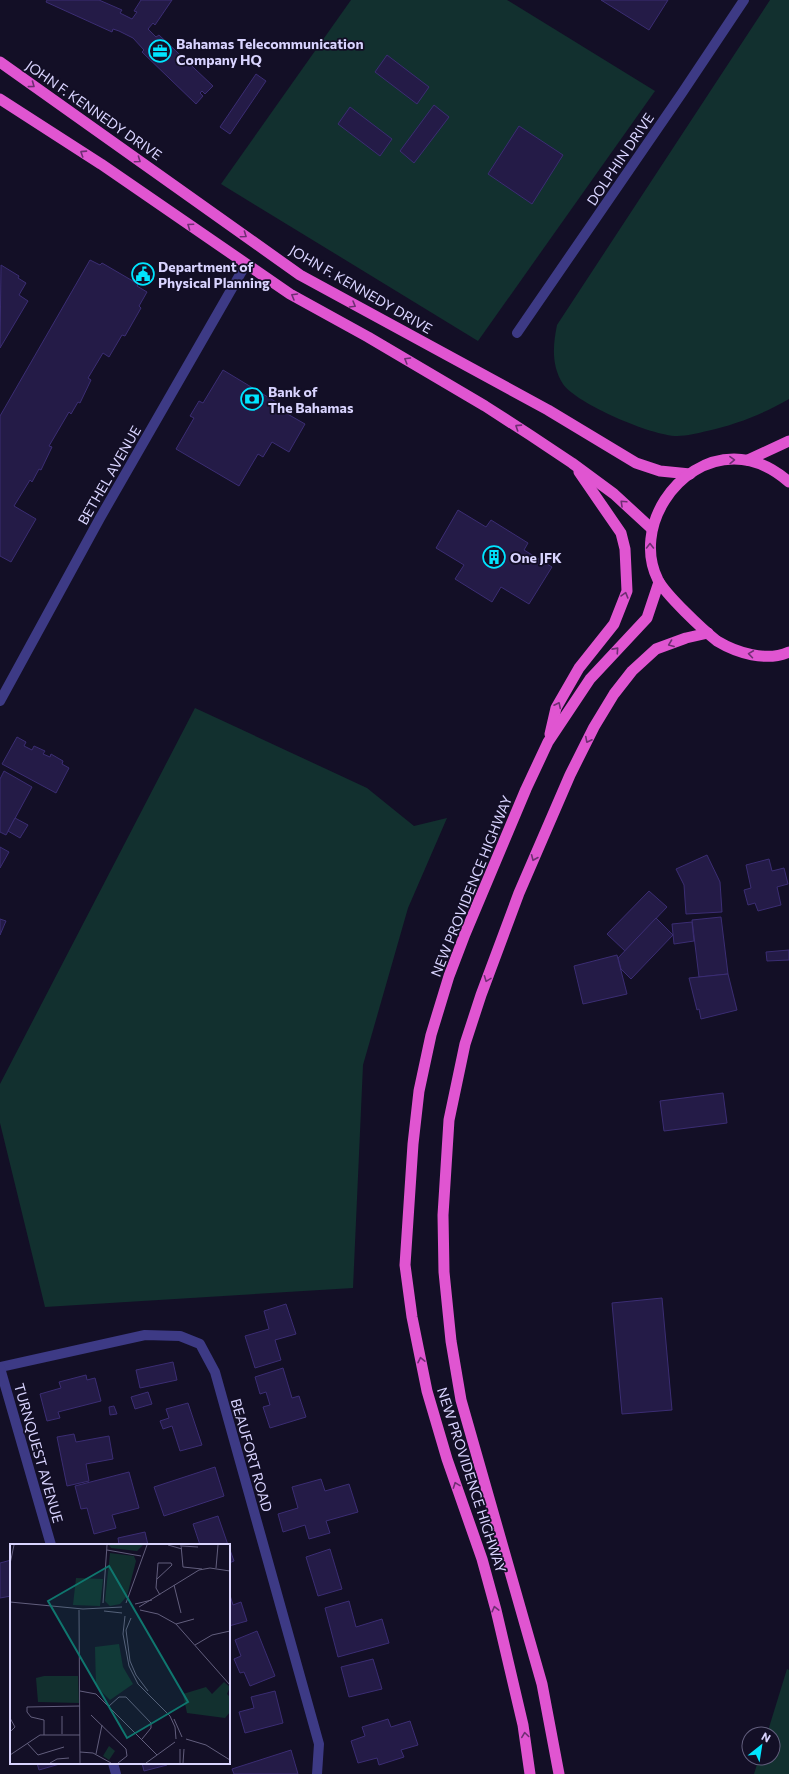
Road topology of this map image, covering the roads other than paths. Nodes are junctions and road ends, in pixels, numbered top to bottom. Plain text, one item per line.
1 (744, 0) edge
2 (0, 62) edge
3 (0, 99) edge
4 (246, 264) junction
5 (517, 334) dead end
6 (789, 441) edge
7 (748, 460) junction
8 (572, 463) junction
9 (690, 474) junction
10 (789, 482) edge
11 (652, 529) junction
12 (659, 582) junction
13 (708, 633) junction
14 (789, 652) edge
15 (0, 701) edge
16 (548, 742) junction
17 (0, 1367) edge
18 (50, 1544) edge
19 (113, 1764) edge
20 (116, 1774) edge
21 (317, 1774) edge
22 (530, 1774) edge
23 (559, 1774) edge

1 - 5 street, DOLPHIN DRIVE
2 -> 9 highway, JOHN F. KENNEDY DRIVE
4 -> 3 highway
8 -> 4 highway
4 - 15 street, BETHEL AVENUE
6 - 7 highway
9 -> 7 highway
7 - 10 highway
11 -> 8 highway
16 -> 8 highway
9 - 11 highway
12 -> 11 highway
12 - 13 highway
16 -> 12 highway, NEW PROVIDENCE HIGHWAY
14 -> 13 highway
13 -> 23 highway, NEW PROVIDENCE HIGHWAY
22 -> 16 highway, NEW PROVIDENCE HIGHWAY
17 - 18 street, TURNQUEST AVENUE
17 - 21 street, BEAUFORT ROAD
19 - 20 street

